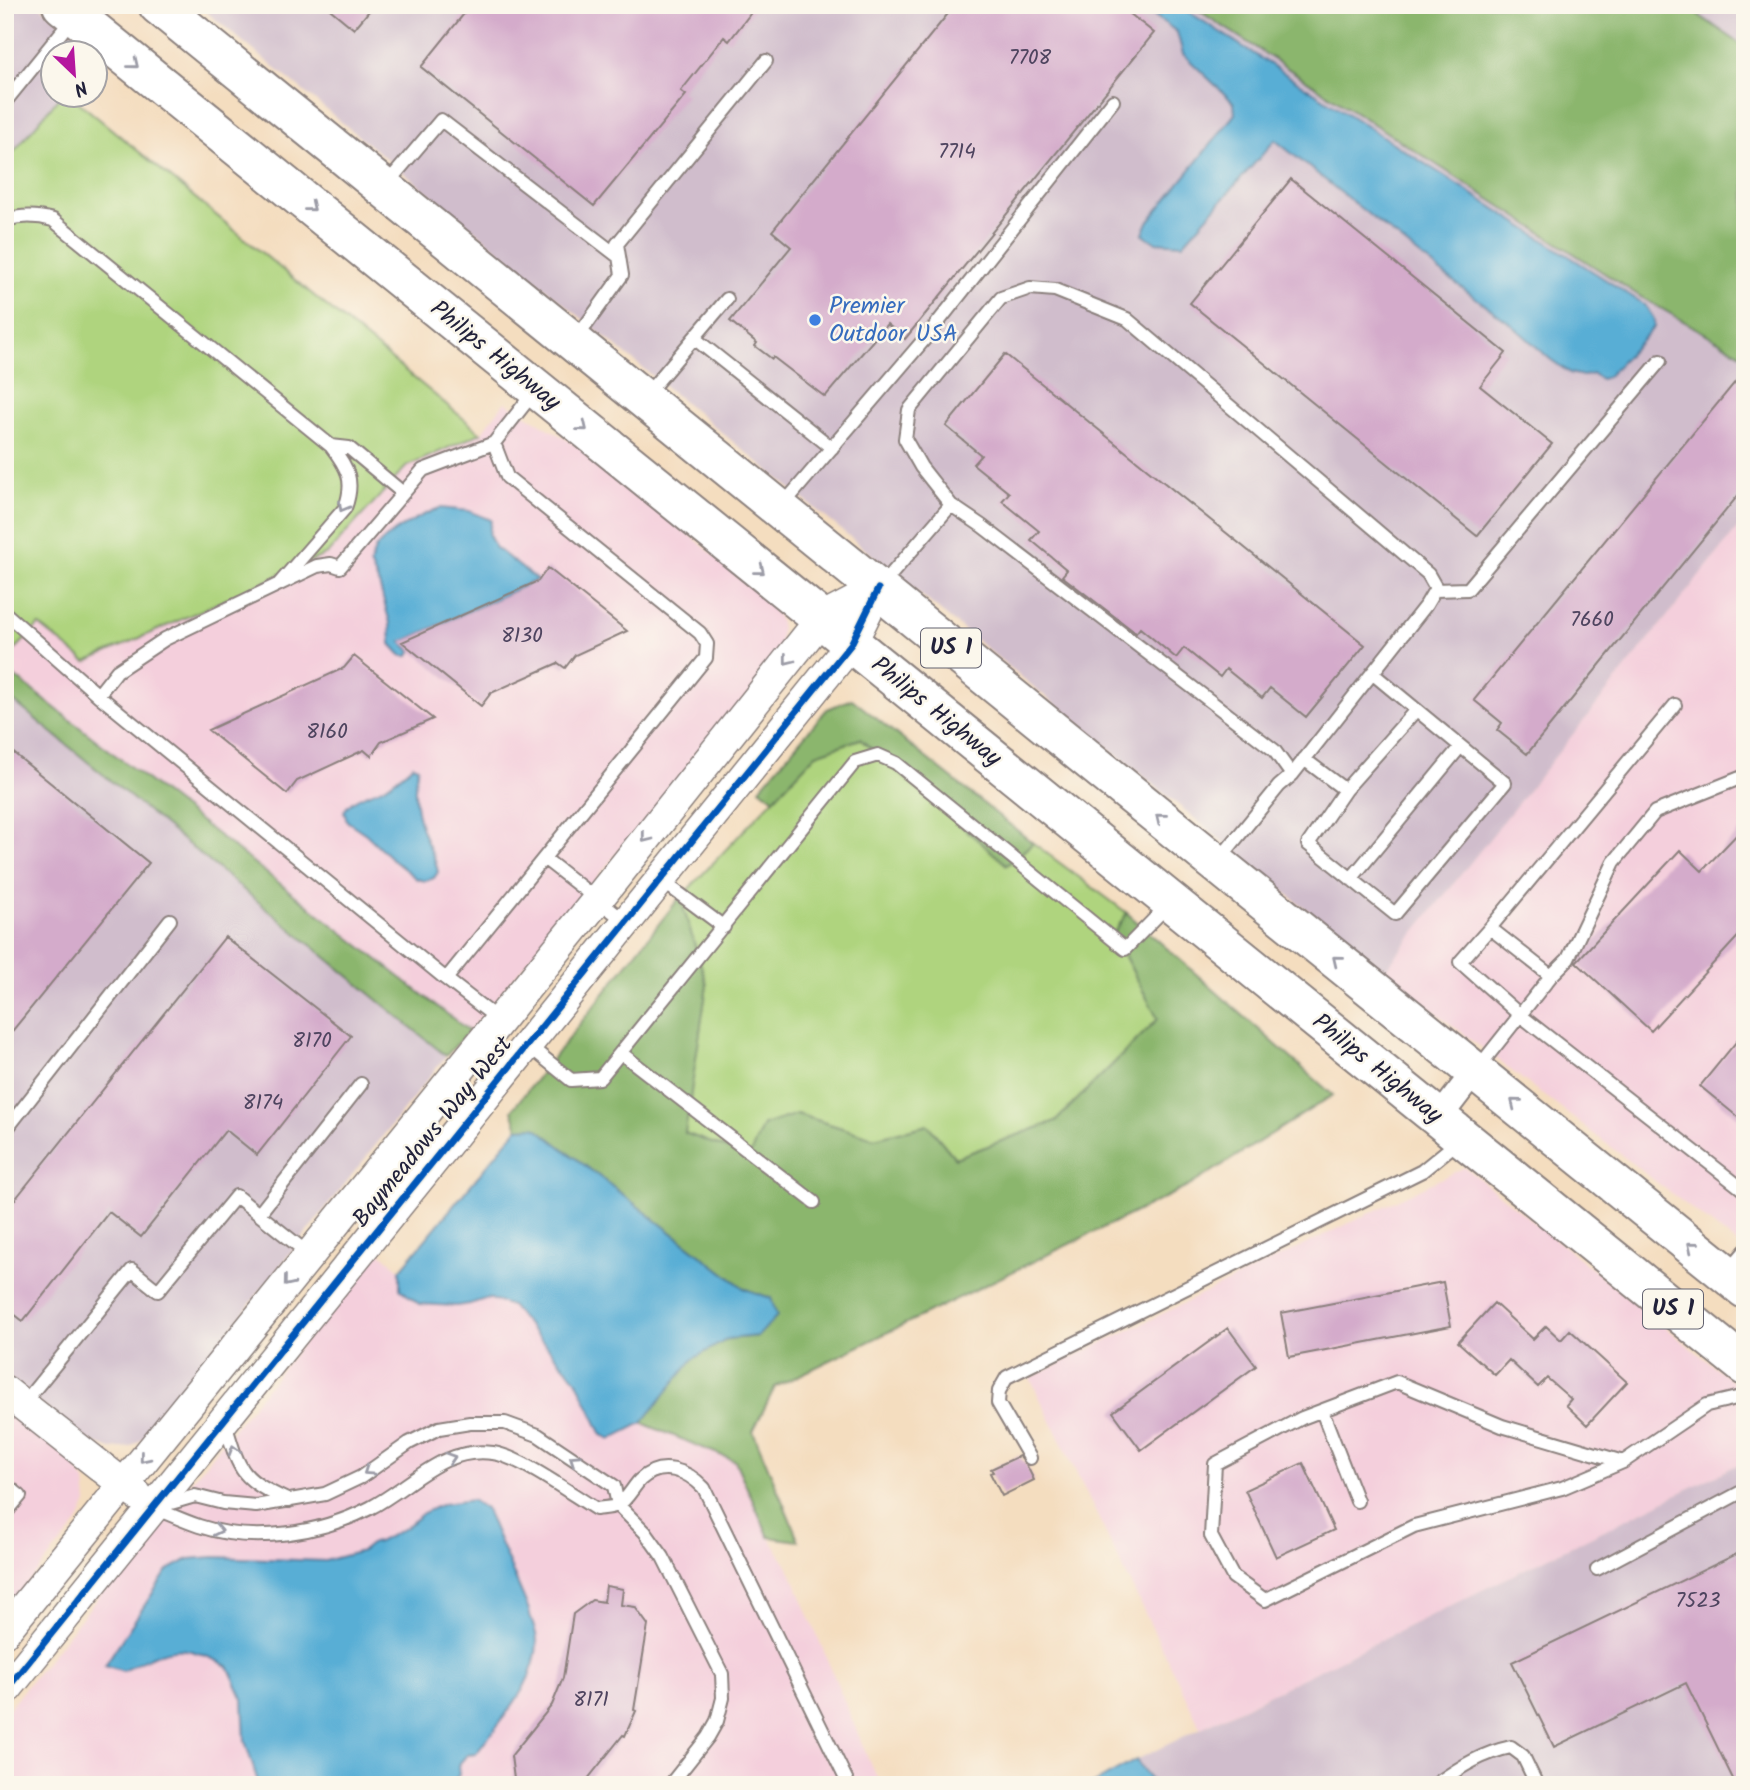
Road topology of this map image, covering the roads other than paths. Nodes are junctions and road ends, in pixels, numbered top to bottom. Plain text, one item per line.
1 (158, 5) edge
2 (82, 9) edge
3 (766, 61) dead end
4 (1113, 101) dead end
5 (5, 102) edge
6 (384, 188) junction
7 (5, 220) edge
8 (619, 257) junction
9 (727, 299) dead end
10 (694, 338) junction
11 (574, 342) junction
12 (1660, 361) dead end
13 (537, 389) junction
14 (643, 398) junction
15 (494, 443) junction
16 (331, 446) junction
17 (832, 448) junction
18 (403, 493) junction
19 (951, 505) junction
20 (780, 509) junction
21 (279, 584) junction
22 (878, 589) junction
23 (1435, 590) junction
24 (5, 613) edge
25 (821, 619) junction
26 (851, 644) junction
27 (1372, 673) junction
28 (98, 695) junction
29 (1675, 705) dead end
30 (1416, 710) junction
31 (1460, 747) junction
32 (1304, 759) junction
33 (1292, 775) junction
34 (1745, 776) edge
35 (1345, 790) junction
36 (545, 859) junction
37 (1216, 863) junction
38 (1351, 879) junction
39 (661, 880) junction
40 (598, 899) junction
41 (1171, 902) junction
42 (170, 920) dead end
43 (626, 922) junction
44 (724, 927) junction
45 (1490, 928) junction
46 (1551, 976) junction
47 (446, 979) junction
48 (1520, 1014) junction
49 (499, 1020) junction
50 (528, 1045) junction
51 (621, 1053) junction
52 (1475, 1071) junction
53 (361, 1084) dead end
54 (1451, 1128) junction
55 (5, 1131) edge
56 (1745, 1191) edge
57 (814, 1202) dead end
58 (259, 1214) junction
59 (310, 1255) junction
60 (1739, 1271) edge
61 (1745, 1366) edge
62 (1745, 1396) edge
63 (14, 1398) edge
64 (1322, 1410) junction
65 (225, 1420) junction
66 (1030, 1458) dead end
67 (1623, 1462) junction
68 (5, 1484) edge
69 (123, 1485) junction
70 (1745, 1490) edge
71 (1357, 1501) dead end
72 (289, 1502) junction
73 (618, 1505) junction
74 (154, 1508) junction
75 (5, 1514) edge
76 (1597, 1569) dead end
77 (5, 1631) edge
78 (5, 1691) edge
79 (670, 1785) edge
80 (849, 1785) edge
81 (1438, 1785) edge
82 (1537, 1785) edge

1 - 6 main road, US 1
2 - 5 lane
2 -> 13 main road, Philips Highway / US 1
3 - 8 lane
4 - 17 lane
6 - 8 lane
6 - 11 main road, US 1
7 - 16 lane
8 - 11 lane
9 - 10 lane
10 - 14 lane
10 - 17 lane
11 - 13 main road
11 - 14 main road, US 1
12 - 23 lane
13 - 15 lane
13 -> 25 main road, Philips Highway / US 1
14 - 20 main road, US 1
15 - 18 lane
15 - 36 lane
16 - 18 lane
16 -> 21 lane
17 - 20 lane
18 - 21 lane
19 - 22 lane
19 - 23 lane
19 - 33 lane
20 - 22 main road, US 1
21 - 28 lane
22 - 25 street, Baymeadows Way West
22 - 26 street, Baymeadows Way West
37 -> 22 main road, US 1
23 - 27 lane
24 - 28 lane
25 - 26 main road, Philips Highway / US 1
25 -> 40 street, Baymeadows Way West
26 - 39 street, Baymeadows Way West
26 - 41 main road, Philips Highway / US 1
27 - 30 lane
27 - 32 lane
28 - 47 lane
29 - 45 lane
30 - 31 lane
30 - 35 lane
31 - 38 lane
31 - 38 lane
32 - 33 lane
32 - 35 lane
33 - 37 lane
34 - 46 lane
35 - 38 lane
36 - 40 lane
36 - 47 lane
52 -> 37 main road, US 1
39 - 43 street, Baymeadows Way West
39 - 44 lane
40 - 43 lane
40 - 49 street, Baymeadows Way West
41 - 44 lane
41 - 54 main road, Philips Highway / US 1
42 - 55 lane
43 - 50 street, Baymeadows Way West
44 - 51 lane
45 - 46 lane
45 - 48 lane
46 - 48 lane
47 - 49 lane
48 - 52 lane
48 - 56 lane
49 - 59 street, Baymeadows Way West
50 - 51 lane
50 - 65 street, Baymeadows Way West
51 - 57 lane
52 - 54 street
60 -> 52 main road, US 1
53 - 58 lane
54 - 61 main road, Philips Highway / US 1
54 - 66 lane
58 - 59 lane
58 - 63 lane
59 -> 69 street, Baymeadows Way West
62 - 67 lane
63 - 69 street
64 - 67 lane
64 - 67 lane
64 - 71 lane
72 -> 65 lane
65 - 74 street, Baymeadows Way West
68 - 75 lane
69 - 74 street
69 - 77 street, Baymeadows Way West
70 - 76 lane
73 -> 72 lane
72 - 74 lane
74 -> 73 lane
73 - 79 lane
73 - 80 lane
74 - 78 street, Baymeadows Way West
81 - 82 lane

